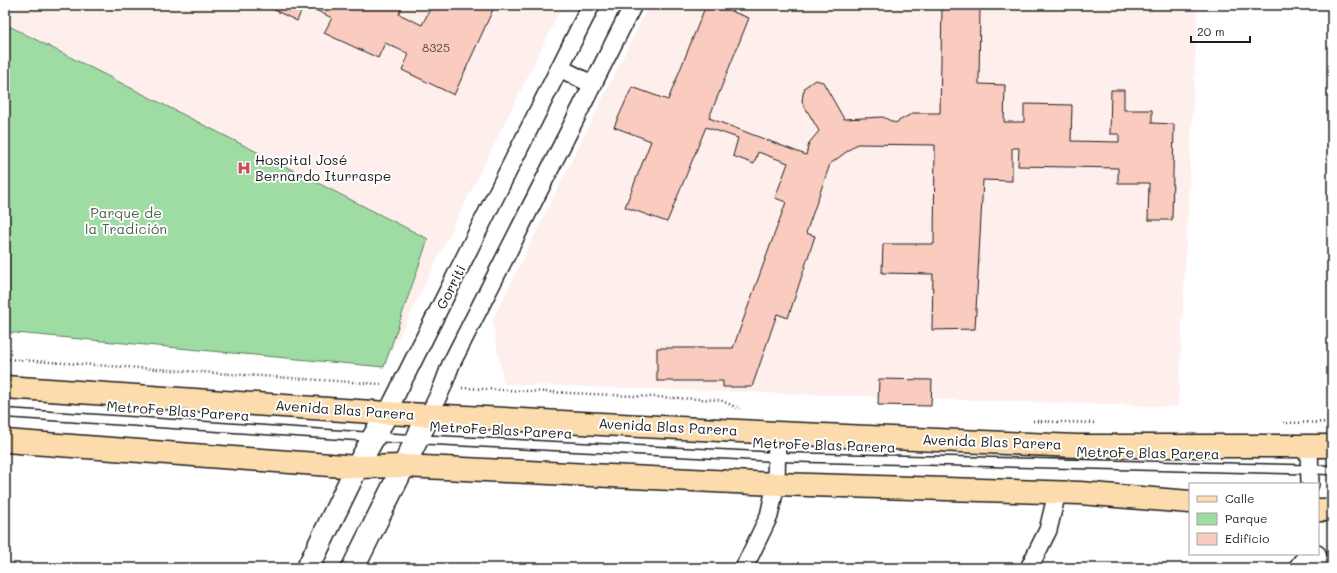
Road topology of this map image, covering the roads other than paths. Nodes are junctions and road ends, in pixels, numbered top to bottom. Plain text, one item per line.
1 (591, 5) edge
2 (633, 5) edge
3 (560, 68) junction
4 (593, 85) junction
5 (5, 387) edge
6 (5, 413) edge
7 (387, 413) junction
8 (429, 415) junction
9 (778, 433) junction
10 (373, 437) junction
11 (415, 439) junction
12 (5, 441) edge
13 (1309, 446) junction
14 (1332, 446) edge
15 (778, 457) junction
16 (403, 466) junction
17 (357, 468) junction
18 (1332, 470) edge
19 (1310, 477) edge
20 (776, 484) junction
21 (1057, 493) junction
22 (1189, 502) edge
23 (1319, 510) edge
24 (1332, 510) edge
25 (1307, 555) edge
26 (1316, 555) edge
27 (308, 568) edge
28 (353, 568) edge
29 (744, 568) edge
30 (1029, 568) edge
31 (1297, 568) edge
32 (1321, 568) edge

1 - 3 street, Gorriti
2 - 4 street
3 - 4 street
3 - 7 street, Gorriti
4 - 8 street
5 - 7 main road, Avenida Blas Parera
6 - 10 lane, MetroFe Blas Parera
7 - 8 main road, Avenida Blas Parera
7 - 10 main road, Gorriti
8 - 9 main road, Avenida Blas Parera
8 - 11 main road
9 - 13 main road, Avenida Blas Parera
9 - 15 street
10 - 11 lane, MetroFe Blas Parera
10 - 17 main road, Gorriti
11 - 15 lane, MetroFe Blas Parera
11 - 16 main road
12 - 17 main road
13 - 14 main road, Avenida Blas Parera
13 - 19 street
15 - 19 lane, MetroFe Blas Parera
15 - 20 street
16 - 17 main road
16 - 20 main road
16 - 28 main road
17 - 27 main road, Gorriti
18 - 19 lane, MetroFe Blas Parera
20 - 21 main road
20 - 29 street
21 - 22 main road
21 - 30 street
23 - 24 main road
25 - 31 street
26 - 32 street

